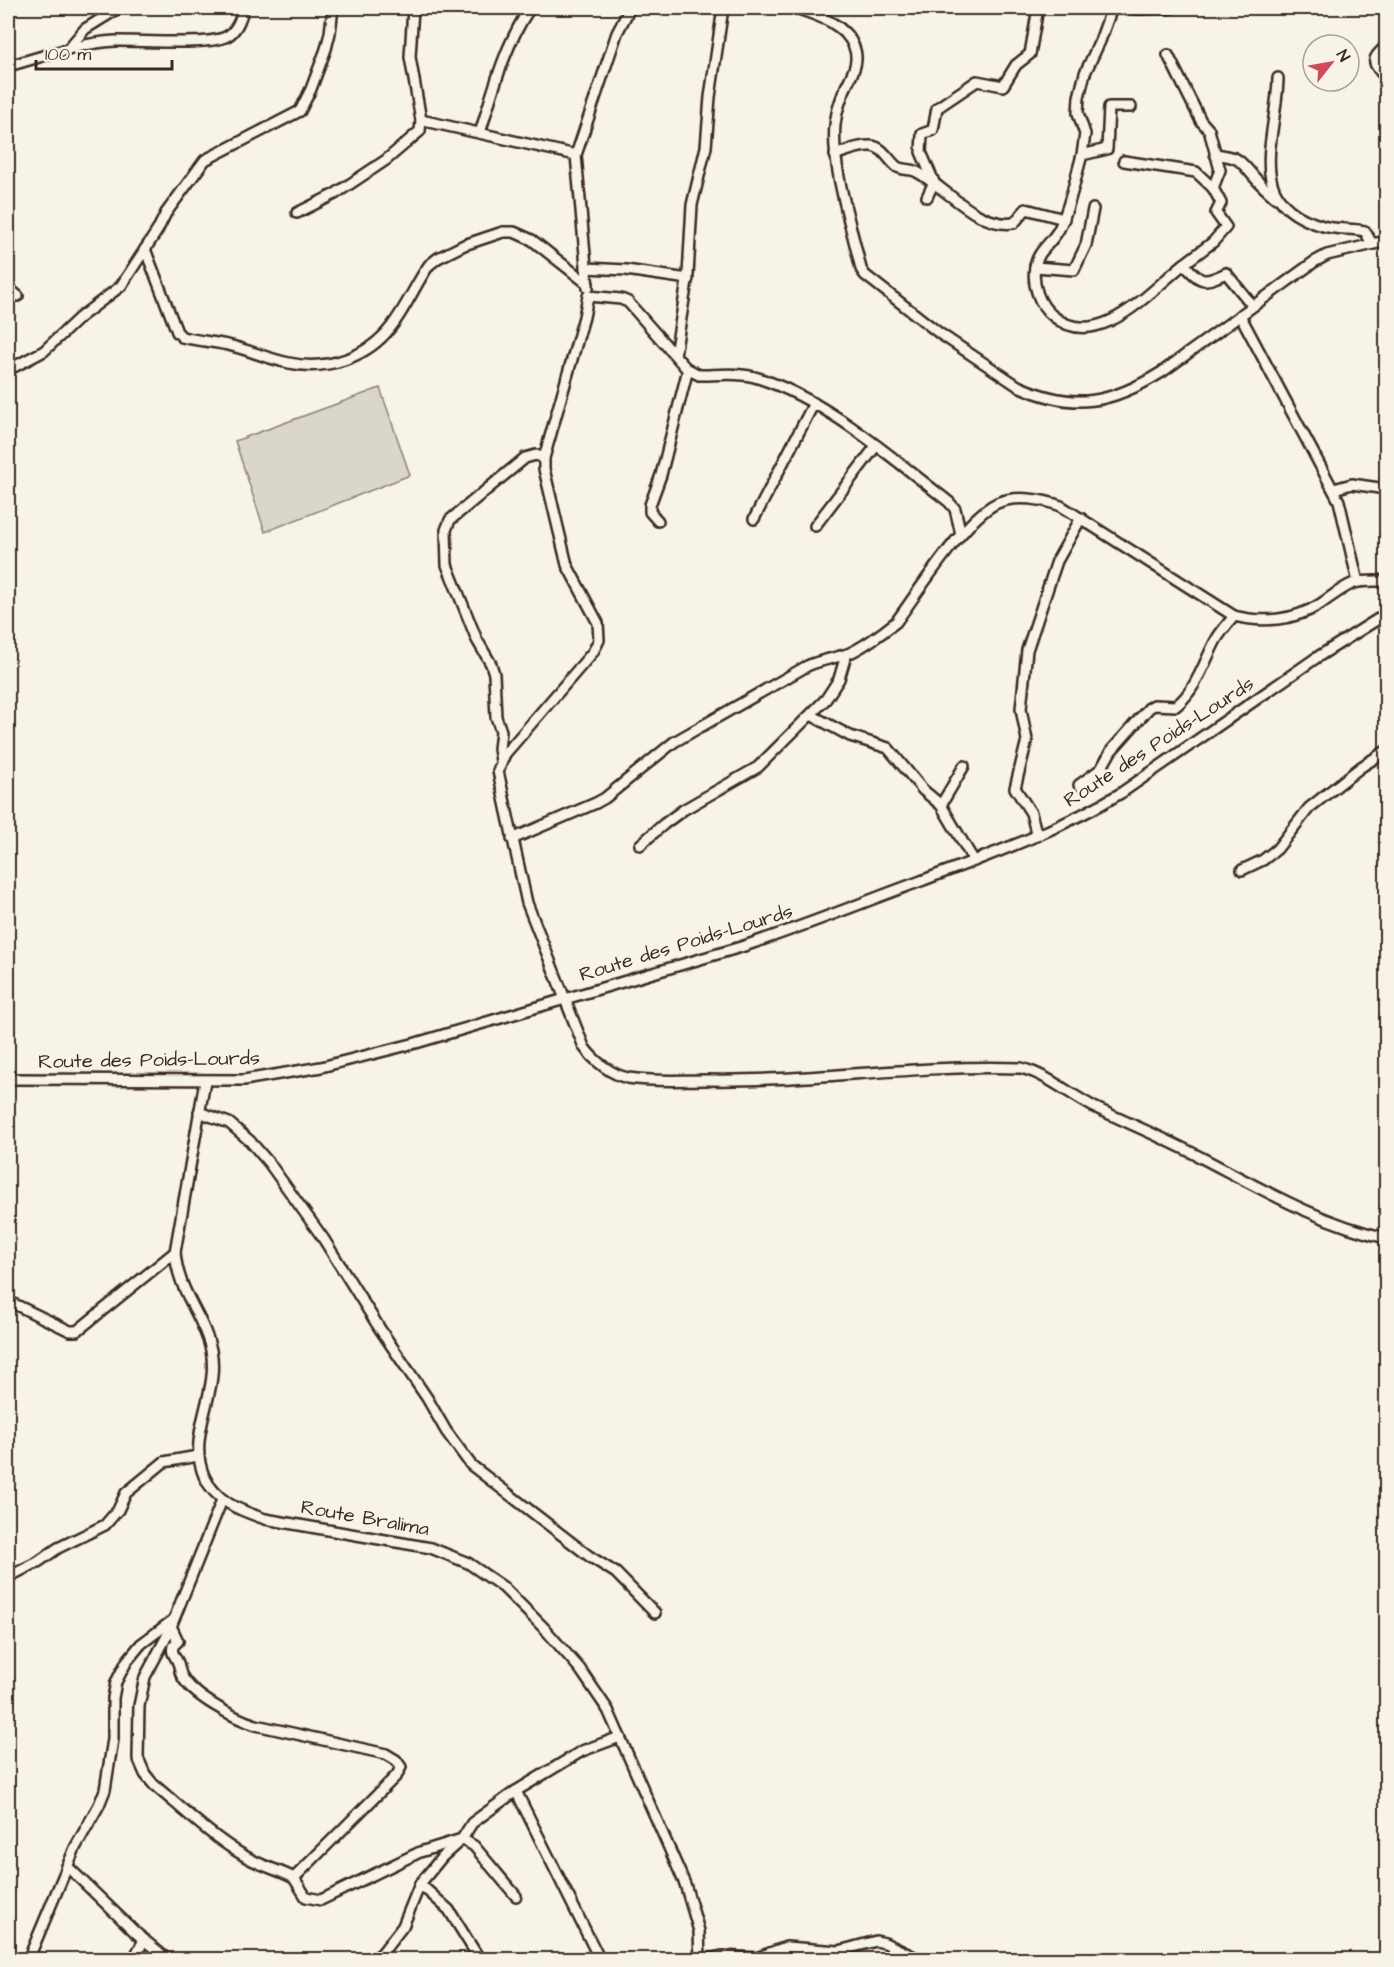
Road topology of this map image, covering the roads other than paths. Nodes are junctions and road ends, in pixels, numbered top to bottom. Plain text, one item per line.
1 (119, 8) edge
2 (243, 8) edge
3 (333, 8) edge
4 (413, 8) edge
5 (530, 8) edge
6 (630, 8) edge
7 (723, 8) edge
8 (795, 8) edge
9 (1038, 8) edge
10 (1112, 8) edge
11 (1172, 8) edge
12 (1386, 46) edge
13 (68, 50) junction
14 (1168, 54) dead end
15 (8, 66) edge
16 (1278, 78) dead end
17 (1386, 78) edge
18 (1131, 107) dead end
19 (421, 120) junction
20 (480, 133) junction
21 (1215, 154) junction
22 (576, 155) junction
23 (835, 155) junction
24 (1082, 155) junction
25 (1124, 161) dead end
26 (934, 182) junction
27 (1213, 188) junction
28 (927, 197) dead end
29 (1279, 201) junction
30 (1093, 209) dead end
31 (297, 213) dead end
32 (1064, 219) junction
33 (1386, 241) edge
34 (145, 249) junction
35 (1184, 264) junction
36 (1035, 267) junction
37 (586, 268) junction
38 (688, 279) junction
39 (588, 284) junction
40 (8, 288) edge
41 (18, 296) dead end
42 (588, 296) junction
43 (1252, 306) junction
44 (1240, 315) junction
45 (675, 355) junction
46 (688, 369) junction
47 (8, 370) edge
48 (814, 403) junction
49 (876, 446) junction
50 (544, 458) junction
51 (1334, 489) junction
52 (1386, 489) edge
53 (1081, 518) junction
54 (754, 519) dead end
55 (658, 521) dead end
56 (815, 526) dead end
57 (961, 534) junction
58 (1386, 581) edge
59 (1358, 582) junction
60 (1386, 614) edge
61 (1234, 616) junction
62 (846, 655) junction
63 (811, 715) junction
64 (1386, 751) edge
65 (501, 761) junction
66 (964, 766) dead end
67 (1078, 784) dead end
68 (941, 805) junction
69 (1037, 836) junction
70 (512, 839) junction
71 (640, 845) dead end
72 (974, 861) junction
73 (1242, 870) dead end
74 (566, 998) junction
75 (8, 1079) edge
76 (205, 1081) junction
77 (199, 1112) junction
78 (1386, 1238) edge
79 (175, 1252) junction
80 (8, 1301) edge
81 (198, 1456) junction
82 (222, 1500) junction
83 (8, 1577) edge
84 (655, 1613) dead end
85 (172, 1623) junction
86 (620, 1737) junction
87 (516, 1791) junction
88 (462, 1839) junction
89 (67, 1866) junction
90 (294, 1878) junction
91 (420, 1884) junction
92 (516, 1896) dead end
93 (144, 1940) junction
94 (28, 1959) edge
95 (133, 1959) edge
96 (168, 1959) edge
97 (373, 1959) edge
98 (480, 1959) edge
99 (600, 1959) edge
100 (701, 1959) edge
101 (921, 1959) edge

1 - 13 street
2 - 13 street
3 - 34 street
4 - 19 street
5 - 20 street
6 - 22 street
7 - 38 street
8 - 23 street
9 - 26 street
10 - 11 street
10 - 24 street
12 - 17 street
13 - 15 street
14 - 21 street
16 - 29 street
18 - 24 street
19 - 20 street
19 - 31 street
20 - 22 street
21 - 27 street
21 - 29 street
22 - 37 street
23 - 26 street
23 - 44 street
24 - 32 street
25 - 27 street
26 - 28 street
26 - 32 street
27 - 35 street
29 - 33 street
30 - 36 street
32 - 36 street
33 - 43 street
34 - 39 street
34 - 47 street
35 - 36 street
35 - 43 street
37 - 38 street
37 - 39 street
38 - 45 street
39 - 42 street
40 - 41 street
42 - 45 street
42 - 50 street
43 - 44 street
44 - 51 street
45 - 46 street
46 - 48 street
46 - 55 street
48 - 49 street
48 - 54 street
49 - 56 street
49 - 57 street
50 - 65 street
50 - 65 street
51 - 52 street
51 - 59 street
53 - 57 street
53 - 61 street
53 - 69 street
57 - 62 street
58 - 59 street
59 - 61 street
60 - 69 street, Route des Poids-Lourds
61 - 67 street
62 - 63 street
62 - 70 street
63 - 68 street
63 - 71 street
64 - 73 street
65 - 70 street
66 - 68 street
68 - 72 street
69 - 72 street, Route des Poids-Lourds
70 - 74 street
72 - 74 street, Route des Poids-Lourds
74 - 76 street, Route des Poids-Lourds
74 - 78 street
75 - 76 street, Route des Poids-Lourds
76 - 77 street, Route Bralima
77 - 79 street, Route Bralima
77 - 84 street
79 - 80 street
79 - 81 street, Route Bralima
81 - 82 street, Route Bralima
81 - 83 street
82 - 85 street
82 - 86 street, Route Bralima
85 - 89 street
85 - 90 street
85 - 90 street
86 - 87 street
86 - 100 street, Route Bralima
87 - 88 street
87 - 99 street
88 - 90 street
88 - 91 street
88 - 92 street
89 - 93 street
89 - 94 street
91 - 97 street
91 - 98 street
93 - 95 street
93 - 96 street
100 - 101 street

